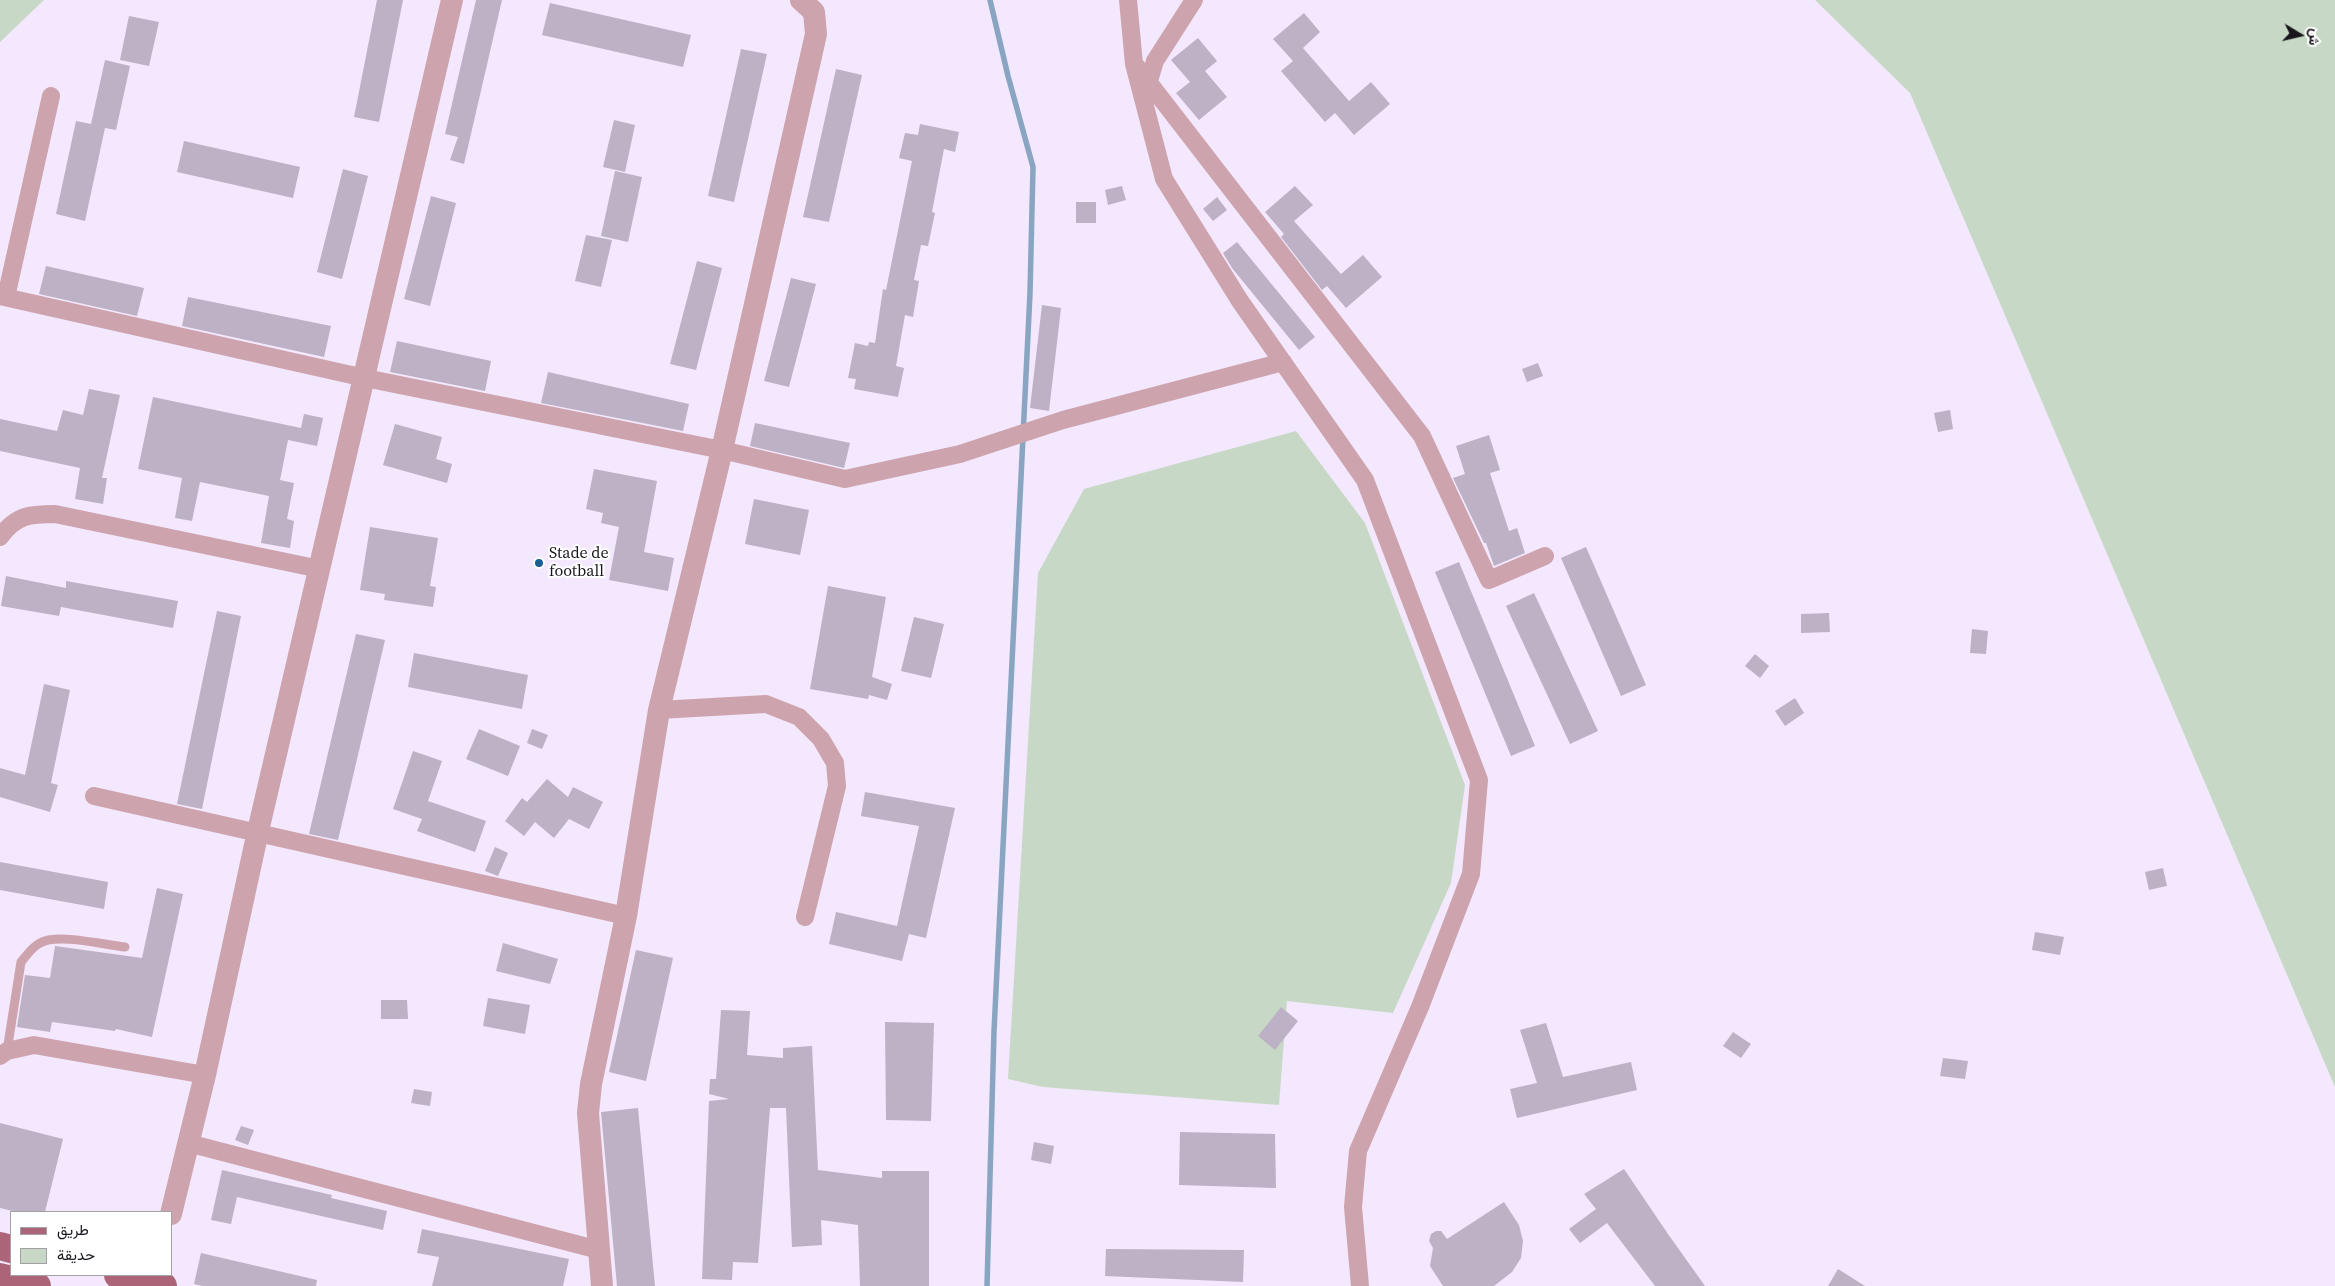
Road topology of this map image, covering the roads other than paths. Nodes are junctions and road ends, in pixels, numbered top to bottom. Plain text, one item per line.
1 (452, 0) edge
2 (801, 0) edge
3 (1128, 0) edge
4 (1190, 2) edge
5 (1134, 64) junction
6 (1150, 81) junction
7 (51, 96) dead end
8 (3, 296) edge
9 (1282, 362) junction
10 (365, 378) junction
11 (722, 450) junction
12 (0, 537) edge
13 (1545, 556) dead end
14 (320, 569) junction
15 (660, 710) junction
16 (94, 796) dead end
17 (258, 831) junction
18 (626, 916) junction
19 (806, 917) dead end
20 (125, 947) dead end
21 (4, 1047) edge
22 (205, 1075) junction
23 (188, 1143) junction
24 (172, 1211) edge
25 (599, 1250) junction
26 (124, 1276) edge
27 (0, 1277) edge
28 (158, 1282) edge
29 (36, 1286) edge
30 (602, 1286) edge
31 (1360, 1286) edge

1 - 10 street
2 - 11 street
3 - 5 street
4 - 6 street
5 - 6 street
5 - 9 street
6 - 13 street
7 - 8 street
8 - 10 street
9 - 11 street
9 - 31 street
10 - 11 street
10 - 14 street
11 - 15 street
12 - 14 street
14 - 17 street
15 - 18 street
15 - 19 street
16 - 17 street
17 - 18 street
17 - 22 street
18 - 25 street
20 - 21 lane
21 - 22 street
22 - 23 street
23 - 24 street
23 - 25 street
25 - 30 street
26 - 28 main road
27 - 29 main road

